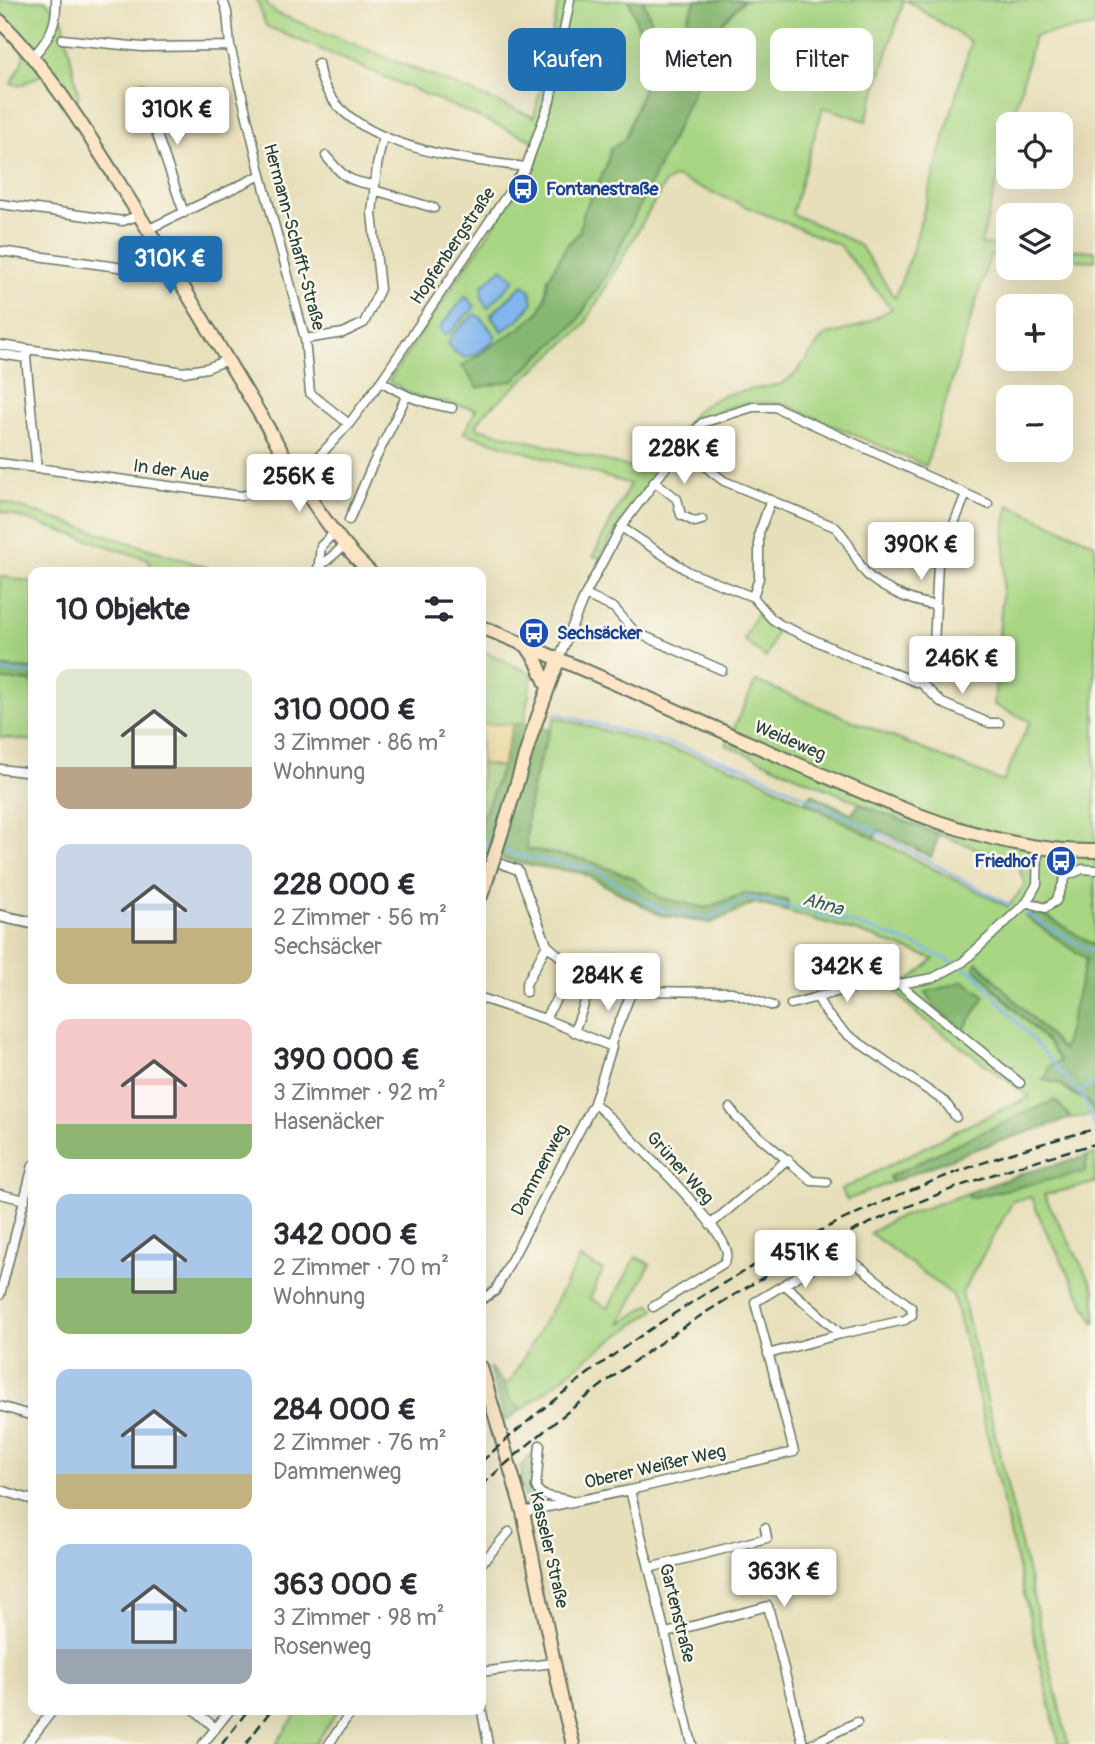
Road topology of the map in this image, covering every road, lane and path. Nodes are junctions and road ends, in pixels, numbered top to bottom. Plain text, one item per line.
1 (56, 0) edge
2 (223, 0) edge
3 (570, 0) edge
4 (0, 21) edge
5 (62, 39) dead end
6 (230, 46) junction
7 (34, 55) junction
8 (318, 63) dead end
9 (142, 91) dead end
10 (383, 136) junction
11 (326, 156) dead end
12 (526, 167) junction
13 (261, 175) junction
14 (374, 187) junction
15 (0, 204) edge
16 (435, 208) dead end
17 (184, 213) junction
18 (140, 215) junction
19 (149, 229) junction
20 (0, 251) edge
21 (173, 270) junction
22 (305, 339) junction
23 (0, 345) edge
24 (0, 354) edge
25 (27, 354) junction
26 (227, 360) junction
27 (381, 381) junction
28 (406, 397) junction
29 (452, 408) dead end
30 (349, 424) junction
31 (684, 446) junction
32 (0, 463) edge
33 (37, 469) junction
34 (297, 478) junction
35 (654, 481) junction
36 (966, 494) junction
37 (771, 500) junction
38 (988, 504) dead end
39 (349, 520) dead end
40 (702, 520) dead end
41 (621, 527) junction
42 (335, 532) junction
43 (344, 546) junction
44 (318, 567) edge
45 (321, 567) edge
46 (364, 567) edge
47 (585, 595) junction
48 (753, 597) junction
49 (934, 605) junction
50 (486, 630) edge
51 (526, 645) junction
52 (559, 658) junction
53 (722, 670) dead end
54 (922, 684) junction
55 (548, 688) junction
56 (999, 723) dead end
57 (0, 769) edge
58 (28, 773) edge
59 (1038, 847) junction
60 (1095, 851) edge
61 (486, 858) edge
62 (1095, 870) edge
63 (486, 882) edge
64 (1027, 902) junction
65 (0, 916) edge
66 (28, 922) edge
67 (547, 944) junction
68 (576, 971) junction
69 (593, 980) junction
70 (899, 984) junction
71 (632, 991) junction
72 (526, 992) dead end
73 (817, 997) junction
74 (486, 1000) edge
75 (791, 1004) dead end
76 (773, 1006) dead end
77 (545, 1019) junction
78 (574, 1031) junction
79 (611, 1046) junction
80 (1020, 1083) dead end
81 (594, 1102) junction
82 (730, 1108) dead end
83 (956, 1117) dead end
84 (788, 1158) junction
85 (827, 1182) dead end
86 (28, 1187) edge
87 (0, 1194) edge
88 (25, 1200) junction
89 (710, 1225) junction
90 (785, 1285) junction
91 (0, 1295) edge
92 (486, 1297) edge
93 (653, 1307) dead end
94 (841, 1334) junction
95 (768, 1354) junction
96 (486, 1384) edge
97 (0, 1406) edge
98 (28, 1414) edge
99 (540, 1444) dead end
100 (0, 1490) edge
101 (630, 1490) junction
102 (28, 1498) edge
103 (573, 1502) junction
104 (523, 1512) junction
105 (765, 1528) dead end
106 (509, 1532) dead end
107 (486, 1558) edge
108 (649, 1568) junction
109 (666, 1633) junction
110 (554, 1663) junction
111 (486, 1671) edge
112 (49, 1715) edge
113 (201, 1715) edge
114 (225, 1715) edge
115 (349, 1715) edge
116 (483, 1715) edge
117 (857, 1722) dead end
118 (214, 1727) junction
119 (27, 1744) edge
120 (203, 1744) edge
121 (329, 1744) edge
122 (488, 1744) edge
123 (573, 1744) edge
124 (692, 1744) edge
125 (803, 1744) edge
126 (812, 1744) edge

1 - 7 street
2 - 6 street, Hermann-Schafft-Straße
3 - 12 street, Hopfenbergstraße
4 - 7 main road
5 - 6 street
6 - 13 street, Hermann-Schafft-Straße
7 - 18 main road
8 - 10 street
9 - 17 street
10 - 12 street
10 - 14 street
11 - 14 street
12 - 27 street, Hopfenbergstraße
13 - 17 street
13 - 22 street, Hermann-Schafft-Straße
14 - 16 street
14 - 22 street
15 - 18 street
17 - 19 street
18 - 19 main road
19 - 21 main road
20 - 21 street
21 - 26 main road
22 - 30 street, Hermann-Schafft-Straße
23 - 25 street
24 - 25 street
25 - 26 street
25 - 33 street
26 - 34 main road
27 - 28 street
27 - 30 street, Hopfenbergstraße
28 - 29 street
28 - 39 street
30 - 34 street, Hopfenbergstraße
31 - 35 street
31 - 36 street
31 - 37 street
32 - 33 street, In der Aue
33 - 34 street, In der Aue
34 - 42 main road
35 - 40 street
35 - 41 street
36 - 38 street
36 - 49 street
37 - 48 street
37 - 49 street
41 - 47 street
41 - 48 street
42 - 43 main road
42 - 44 street
43 - 45 street
43 - 46 main road
47 - 52 street
47 - 53 street
48 - 54 street
49 - 54 street
50 - 51 main road, Weideweg
51 - 52 main road, Weideweg
51 - 55 main road
52 - 55 main road
52 - 59 main road, Weideweg
54 - 56 street
55 - 63 main road, bridge
57 - 58 street
59 - 60 main road, Weideweg
59 - 64 street
61 - 67 street
62 - 64 street
64 - 70 street
65 - 66 street
67 - 68 street
67 - 72 street
68 - 69 street
68 - 77 street
69 - 71 street
69 - 78 street
70 - 73 street
70 - 80 street
71 - 76 street
71 - 79 street, Dammenweg
73 - 75 street
73 - 83 street
74 - 77 street
77 - 78 street
78 - 79 street
79 - 81 street, Dammenweg
81 - 89 street, Grüner Weg
81 - 92 street, Dammenweg
82 - 84 street
84 - 85 street
84 - 89 street
86 - 88 street
87 - 88 street
88 - 91 street
89 - 93 street, Grüner Weg
90 - 94 street
90 - 94 street
90 - 95 street
94 - 95 street
95 - 101 street, Oberer Weißer Weg
96 - 104 main road, Kasseler Straße
97 - 98 street
99 - 103 street, Kasseler Straße
100 - 102 street
101 - 103 street, Oberer Weißer Weg
101 - 108 street, Gartenstraße
103 - 104 street, Oberer Weißer Weg
104 - 110 main road, Kasseler Straße
105 - 108 street
106 - 107 street
108 - 109 street, Gartenstraße
109 - 124 street, Gartenstraße
109 - 125 street
110 - 111 street
110 - 123 main road, Kasseler Straße
112 - 119 street
113 - 118 street
114 - 118 street
115 - 121 street
116 - 122 street
117 - 126 street
118 - 120 street

